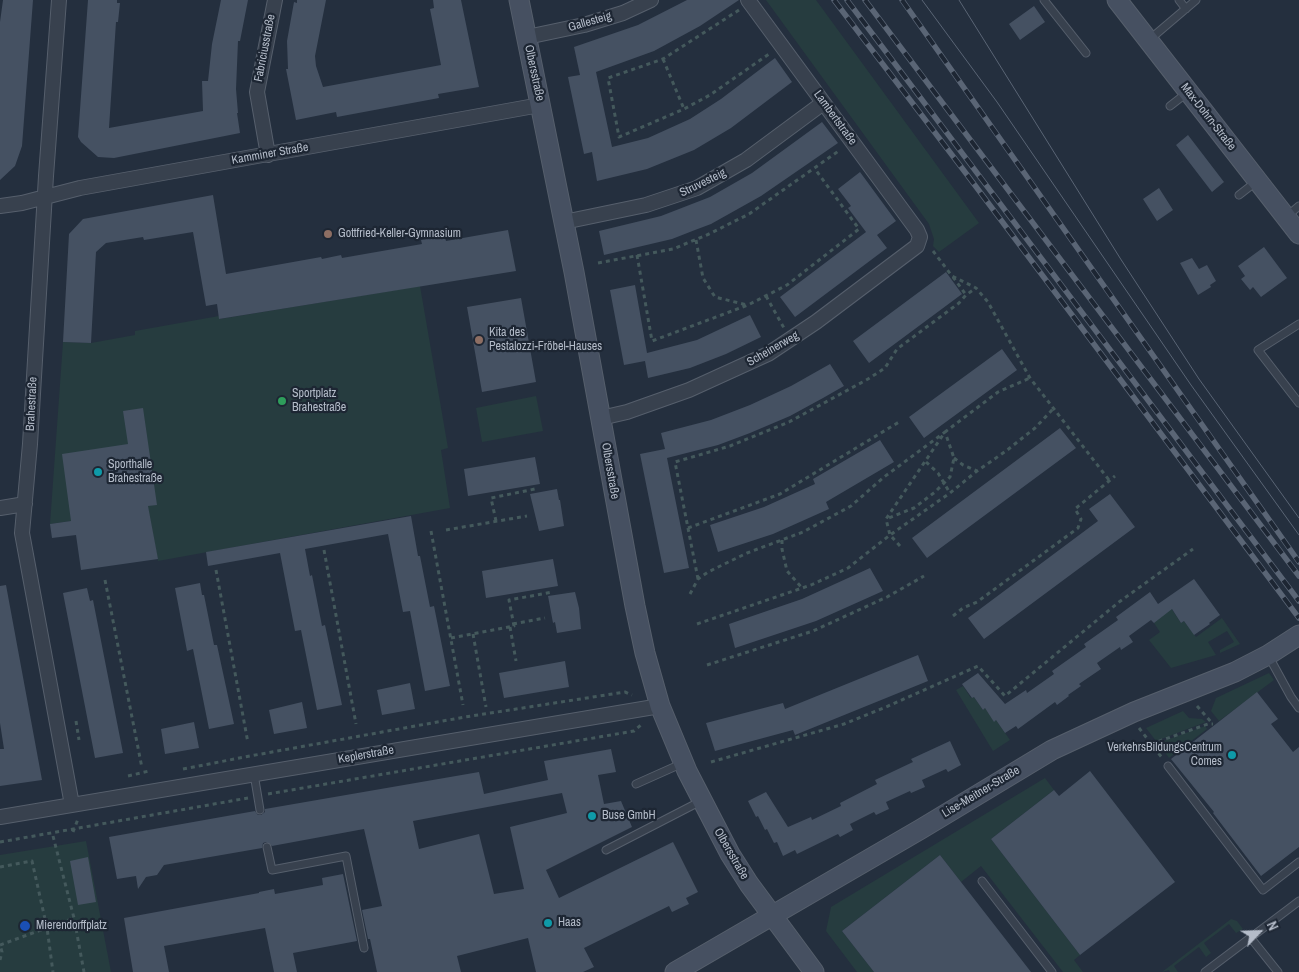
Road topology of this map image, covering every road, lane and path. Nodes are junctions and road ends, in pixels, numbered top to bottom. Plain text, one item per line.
1 (59, 0) edge
2 (275, 0) edge
3 (519, 0) edge
4 (651, 0) edge
5 (1044, 0) edge
6 (1117, 0) edge
7 (1179, 0) edge
8 (1196, 0) edge
9 (745, 4) edge
10 (1186, 9) junction
11 (527, 37) junction
12 (1149, 41) junction
13 (773, 50) dead end
14 (1086, 54) dead end
15 (662, 59) junction
16 (1188, 92) junction
17 (823, 103) junction
18 (540, 105) junction
19 (1170, 106) dead end
20 (684, 109) junction
21 (844, 147) dead end
22 (268, 155) junction
23 (815, 170) junction
24 (1257, 180) junction
25 (1240, 194) dead end
26 (45, 197) junction
27 (0, 206) edge
28 (1292, 212) edge
29 (564, 222) junction
30 (432, 232) dead end
31 (1299, 234) edge
32 (434, 238) dead end
33 (920, 238) joint
34 (696, 240) junction
35 (933, 251) dead end
36 (636, 255) junction
37 (598, 264) dead end
38 (952, 276) junction
39 (976, 288) junction
40 (966, 295) junction
41 (766, 296) junction
42 (748, 305) junction
43 (1299, 324) edge
44 (784, 328) dead end
45 (1030, 378) junction
46 (1299, 403) edge
47 (1054, 409) junction
48 (601, 418) junction
49 (899, 422) dead end
50 (945, 432) junction
51 (954, 458) junction
52 (926, 462) junction
53 (977, 471) junction
54 (1115, 476) dead end
55 (1109, 480) junction
56 (944, 482) junction
57 (535, 489) dead end
58 (950, 493) junction
59 (25, 504) junction
60 (0, 508) edge
61 (914, 508) junction
62 (918, 515) junction
63 (527, 516) dead end
64 (886, 519) junction
65 (496, 521) junction
66 (688, 528) junction
67 (446, 530) dead end
68 (431, 531) dead end
69 (890, 535) junction
70 (782, 540) junction
71 (900, 546) dead end
72 (1194, 549) dead end
73 (324, 550) dead end
74 (216, 570) dead end
75 (924, 576) dead end
76 (698, 579) junction
77 (106, 580) dead end
78 (802, 588) junction
79 (553, 592) dead end
80 (690, 594) dead end
81 (953, 616) dead end
82 (545, 618) dead end
83 (698, 624) dead end
84 (512, 625) junction
85 (473, 634) junction
86 (1299, 635) edge
87 (451, 638) junction
88 (1268, 655) junction
89 (516, 661) dead end
90 (707, 665) dead end
91 (614, 694) dead end
92 (463, 704) dead end
93 (1195, 704) dead end
94 (660, 706) junction
95 (486, 707) dead end
96 (1299, 708) edge
97 (76, 722) dead end
98 (356, 724) dead end
99 (1139, 728) dead end
100 (621, 733) dead end
101 (78, 740) dead end
102 (248, 743) dead end
103 (1151, 744) junction
104 (1158, 754) dead end
105 (684, 762) junction
106 (711, 762) dead end
107 (1168, 766) dead end
108 (142, 768) dead end
109 (182, 770) dead end
110 (149, 771) dead end
111 (254, 774) junction
112 (128, 776) dead end
113 (144, 777) dead end
114 (126, 780) dead end
115 (636, 784) dead end
116 (258, 796) junction
117 (702, 801) junction
118 (72, 805) junction
119 (260, 810) dead end
120 (0, 817) edge
121 (53, 836) dead end
122 (0, 842) edge
123 (268, 846) dead end
124 (606, 850) dead end
125 (1299, 862) edge
126 (0, 867) edge
127 (982, 881) dead end
128 (1299, 901) edge
129 (772, 916) junction
130 (74, 918) junction
131 (47, 928) junction
132 (1250, 937) junction
133 (0, 944) edge
134 (364, 948) dead end
135 (0, 960) edge
136 (53, 972) edge
137 (84, 972) edge
138 (675, 972) edge
139 (814, 972) edge
140 (1052, 972) edge
141 (1205, 972) edge
142 (1278, 972) edge

1 - 26 street, Brahestraße
2 - 22 street, Fabriciusstraße
3 - 11 main road, Olbersstraße
4 - 11 street, Gallesteig
5 - 14 lane
6 - 12 main road, Max-Dohrn-Straße
7 - 10 lane
8 - 10 lane
9 - 15 path
9 - 17 street, Lambertstraße
10 - 12 lane
11 - 18 main road, Olbersstraße
12 - 16 main road, Max-Dohrn-Straße
13 - 20 path
15 - 20 path
15 - 20 path
16 - 19 lane
16 - 24 main road, Max-Dohrn-Straße
17 - 29 street, Struvesteig
17 - 33 street, Lambertstraße
18 - 22 street, Kamminer Straße
18 - 29 main road, Olbersstraße
21 - 23 path
22 - 26 street, Kamminer Straße
23 - 34 path
23 - 41 path
24 - 25 lane
24 - 28 main road, Max-Dohrn-Straße
26 - 27 street, Kamminer Straße
26 - 59 street, Brahestraße
28 - 31 main road, Max-Dohrn-Straße
29 - 48 main road, Olbersstraße
30 - 32 path
33 - 48 street, Scheinerweg
34 - 36 path
34 - 42 path
35 - 38 path
36 - 37 path
36 - 42 path
38 - 39 path
38 - 40 path
39 - 40 path
39 - 45 path
40 - 66 path
41 - 42 path
41 - 44 path
43 - 46 lane
45 - 47 path
45 - 50 path
47 - 53 path
47 - 55 path
48 - 94 main road, Olbersstraße
49 - 66 path
50 - 51 path
50 - 52 path
50 - 70 path
51 - 53 path
51 - 56 path
52 - 56 path
52 - 64 path
53 - 58 path
54 - 55 path
55 - 81 path
56 - 58 path
56 - 61 path
57 - 65 path
58 - 62 path
59 - 60 street
59 - 118 street, Brahestraße
61 - 62 path
61 - 64 path
62 - 69 path
63 - 65 path
64 - 69 path
65 - 67 path
66 - 76 path
68 - 87 path
69 - 71 path
69 - 78 path
70 - 76 path
70 - 78 path
72 - 106 path
73 - 98 path
74 - 102 path
75 - 90 path
76 - 80 path
77 - 108 path
78 - 83 path
79 - 84 path
82 - 84 path
84 - 85 path
84 - 89 path
85 - 87 path
85 - 95 path
86 - 88 main road, Lise-Meitner-Straße
87 - 92 path
88 - 96 lane
88 - 129 main road, Lise-Meitner-Straße
91 - 109 path
93 - 103 path
94 - 105 main road, Olbersstraße
94 - 111 street, Keplerstraße
97 - 101 path
99 - 103 path
100 - 116 path
103 - 104 path
105 - 115 lane
105 - 117 main road, Olbersstraße
107 - 125 lane
110 - 112 path
111 - 116 lane
111 - 118 street, Keplerstraße
113 - 114 path
116 - 119 lane
116 - 122 path
117 - 124 lane
117 - 129 main road, Olbersstraße
118 - 120 street
121 - 130 path
123 - 134 lane
126 - 131 path
127 - 140 lane
128 - 132 lane
129 - 138 main road, Lise-Meitner-Straße
129 - 139 main road, Olbersstraße
130 - 131 path
130 - 137 path
131 - 133 path
131 - 136 path
132 - 141 lane
132 - 142 lane
133 - 135 path

